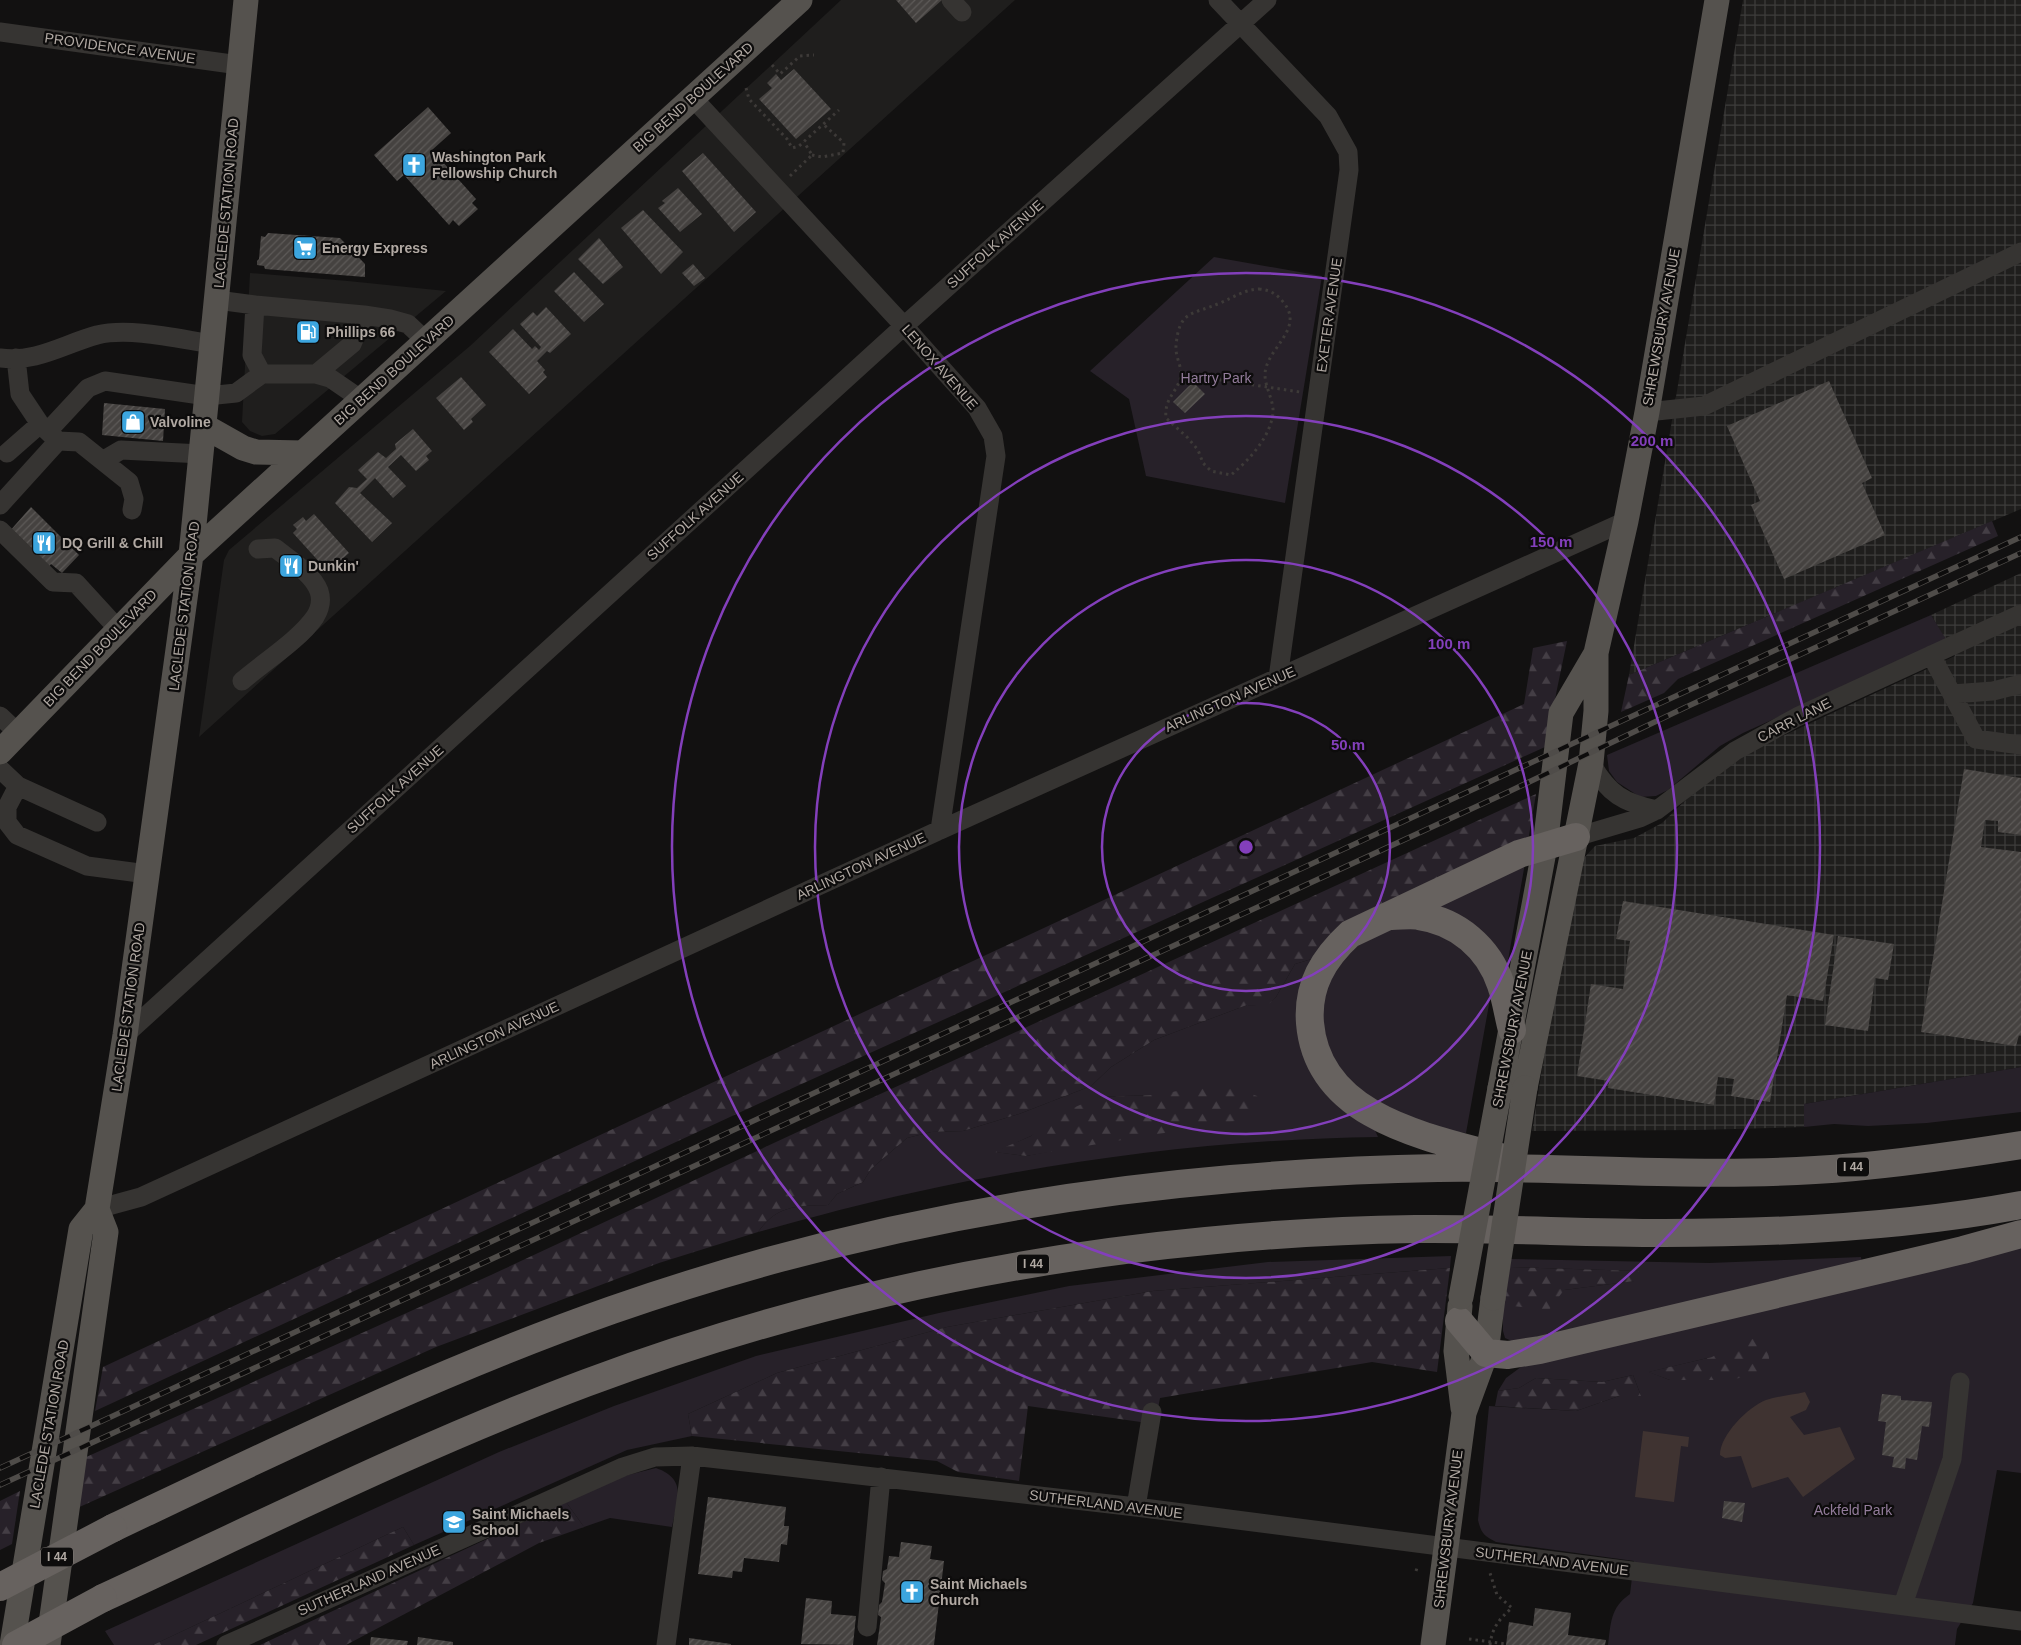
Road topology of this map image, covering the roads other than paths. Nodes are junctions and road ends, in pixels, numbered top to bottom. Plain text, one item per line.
1 (246, 0) edge
2 (1218, 0) edge
3 (1267, 0) edge
4 (1717, 0) edge
5 (795, 1) edge
6 (1240, 25) junction
7 (0, 32) edge
8 (239, 65) junction
9 (692, 97) junction
10 (2021, 252) edge
11 (217, 300) junction
12 (255, 305) junction
13 (364, 315) junction
14 (904, 326) junction
15 (426, 341) junction
16 (213, 344) junction
17 (8, 358) edge
18 (262, 374) junction
19 (316, 374) junction
20 (207, 396) junction
21 (362, 400) junction
22 (1647, 412) junction
23 (204, 426) junction
24 (49, 432) junction
25 (303, 453) junction
26 (2, 454) edge
27 (202, 454) junction
28 (104, 460) junction
29 (0, 505) edge
30 (132, 510) dead end
31 (1626, 521) junction
32 (0, 530) edge
33 (258, 549) dead end
34 (191, 556) junction
35 (2021, 614) edge
36 (119, 630) junction
37 (1596, 653) junction
38 (1931, 655) junction
39 (1278, 678) junction
40 (242, 681) dead end
41 (2021, 684) edge
42 (1952, 694) junction
43 (9, 725) edge
44 (2021, 745) edge
45 (0, 752) edge
46 (1591, 763) junction
47 (0, 769) edge
48 (18, 786) junction
49 (1657, 810) junction
50 (97, 822) dead end
51 (940, 830) junction
52 (1576, 837) junction
53 (1545, 846) junction
54 (147, 874) junction
55 (1386, 916) junction
56 (1512, 1030) junction
57 (125, 1035) junction
58 (2021, 1146) edge
59 (1545, 1169) junction
60 (2021, 1205) edge
61 (97, 1209) junction
62 (2021, 1234) edge
63 (1460, 1309) junction
64 (1486, 1353) junction
65 (1960, 1382) dead end
66 (1152, 1412) dead end
67 (1464, 1413) junction
68 (692, 1456) junction
69 (881, 1477) junction
70 (1136, 1507) junction
71 (1446, 1548) junction
72 (0, 1587) edge
73 (1902, 1604) junction
74 (2021, 1621) edge
75 (867, 1627) dead end
76 (12, 1645) edge
77 (16, 1645) edge
78 (48, 1645) edge
79 (226, 1645) edge
80 (666, 1645) edge
81 (1433, 1645) edge

1 - 8 main road, LACLEDE STATION ROAD
2 - 6 street, EXETER AVENUE
3 - 6 street, SUFFOLK AVENUE
4 - 22 main road, SHREWSBURY AVENUE
5 - 9 main road, BIG BEND BOULEVARD
6 - 14 street, SUFFOLK AVENUE
6 - 39 street, EXETER AVENUE
7 - 8 street, PROVIDENCE AVENUE
8 - 11 main road, LACLEDE STATION ROAD
9 - 14 street, LENOX AVENUE
9 - 15 main road, BIG BEND BOULEVARD
10 - 22 street
11 - 12 street
11 - 16 main road, LACLEDE STATION ROAD
12 - 13 street
12 - 18 street
13 - 15 street
13 - 19 street
14 - 51 street, LENOX AVENUE
14 - 57 street, SUFFOLK AVENUE
15 - 21 main road, BIG BEND BOULEVARD
16 - 17 street
16 - 20 main road, LACLEDE STATION ROAD
17 - 24 street
18 - 19 street
18 - 20 street
19 - 21 street
20 - 23 main road, LACLEDE STATION ROAD
20 - 24 street
21 - 25 main road, BIG BEND BOULEVARD
22 - 31 main road, SHREWSBURY AVENUE
23 - 25 main road
23 - 27 main road, LACLEDE STATION ROAD
24 - 26 street
24 - 28 street
24 - 29 street
25 - 34 main road, BIG BEND BOULEVARD
27 - 28 street
27 - 34 main road, LACLEDE STATION ROAD
28 - 30 street
31 - 37 main road, SHREWSBURY AVENUE
31 - 39 street, ARLINGTON AVENUE
32 - 36 street
33 - 40 street
34 - 36 main road, BIG BEND BOULEVARD
34 - 54 main road, LACLEDE STATION ROAD
35 - 38 street, CARR LANE
36 - 43 main road, BIG BEND BOULEVARD
37 - 46 main road, SHREWSBURY AVENUE
37 - 53 main road, SHREWSBURY AVENUE
38 - 42 street
38 - 49 street, CARR LANE
39 - 51 street, ARLINGTON AVENUE
41 - 42 street
42 - 44 street
43 - 45 main road, BIG BEND BOULEVARD
46 - 49 street
46 - 52 main road, SHREWSBURY AVENUE
47 - 48 street
48 - 50 street
48 - 54 street
49 - 52 street, CARR LANE
51 - 61 street, ARLINGTON AVENUE
52 - 53 highway
52 - 64 main road, SHREWSBURY AVENUE, bridge
53 - 55 highway
53 - 56 main road, SHREWSBURY AVENUE
54 - 57 main road, LACLEDE STATION ROAD
55 - 56 highway
55 - 59 highway
56 - 63 main road, SHREWSBURY AVENUE, bridge
57 - 61 main road, LACLEDE STATION ROAD
58 - 59 highway, I 44
59 - 72 highway, I 44, bridge
60 - 77 highway, I 44, bridge
61 - 76 main road, LACLEDE STATION ROAD
61 - 78 main road, LACLEDE STATION ROAD
62 - 64 highway
63 - 64 highway
63 - 67 main road, SHREWSBURY AVENUE
64 - 67 main road, SHREWSBURY AVENUE
65 - 73 street
66 - 70 street
67 - 71 main road, SHREWSBURY AVENUE
68 - 69 street, SUTHERLAND AVENUE
68 - 79 street, SUTHERLAND AVENUE
68 - 80 street
69 - 70 street, SUTHERLAND AVENUE
69 - 75 street
70 - 71 street, SUTHERLAND AVENUE
71 - 73 street, SUTHERLAND AVENUE
71 - 81 main road, SHREWSBURY AVENUE
73 - 74 street, SUTHERLAND AVENUE

